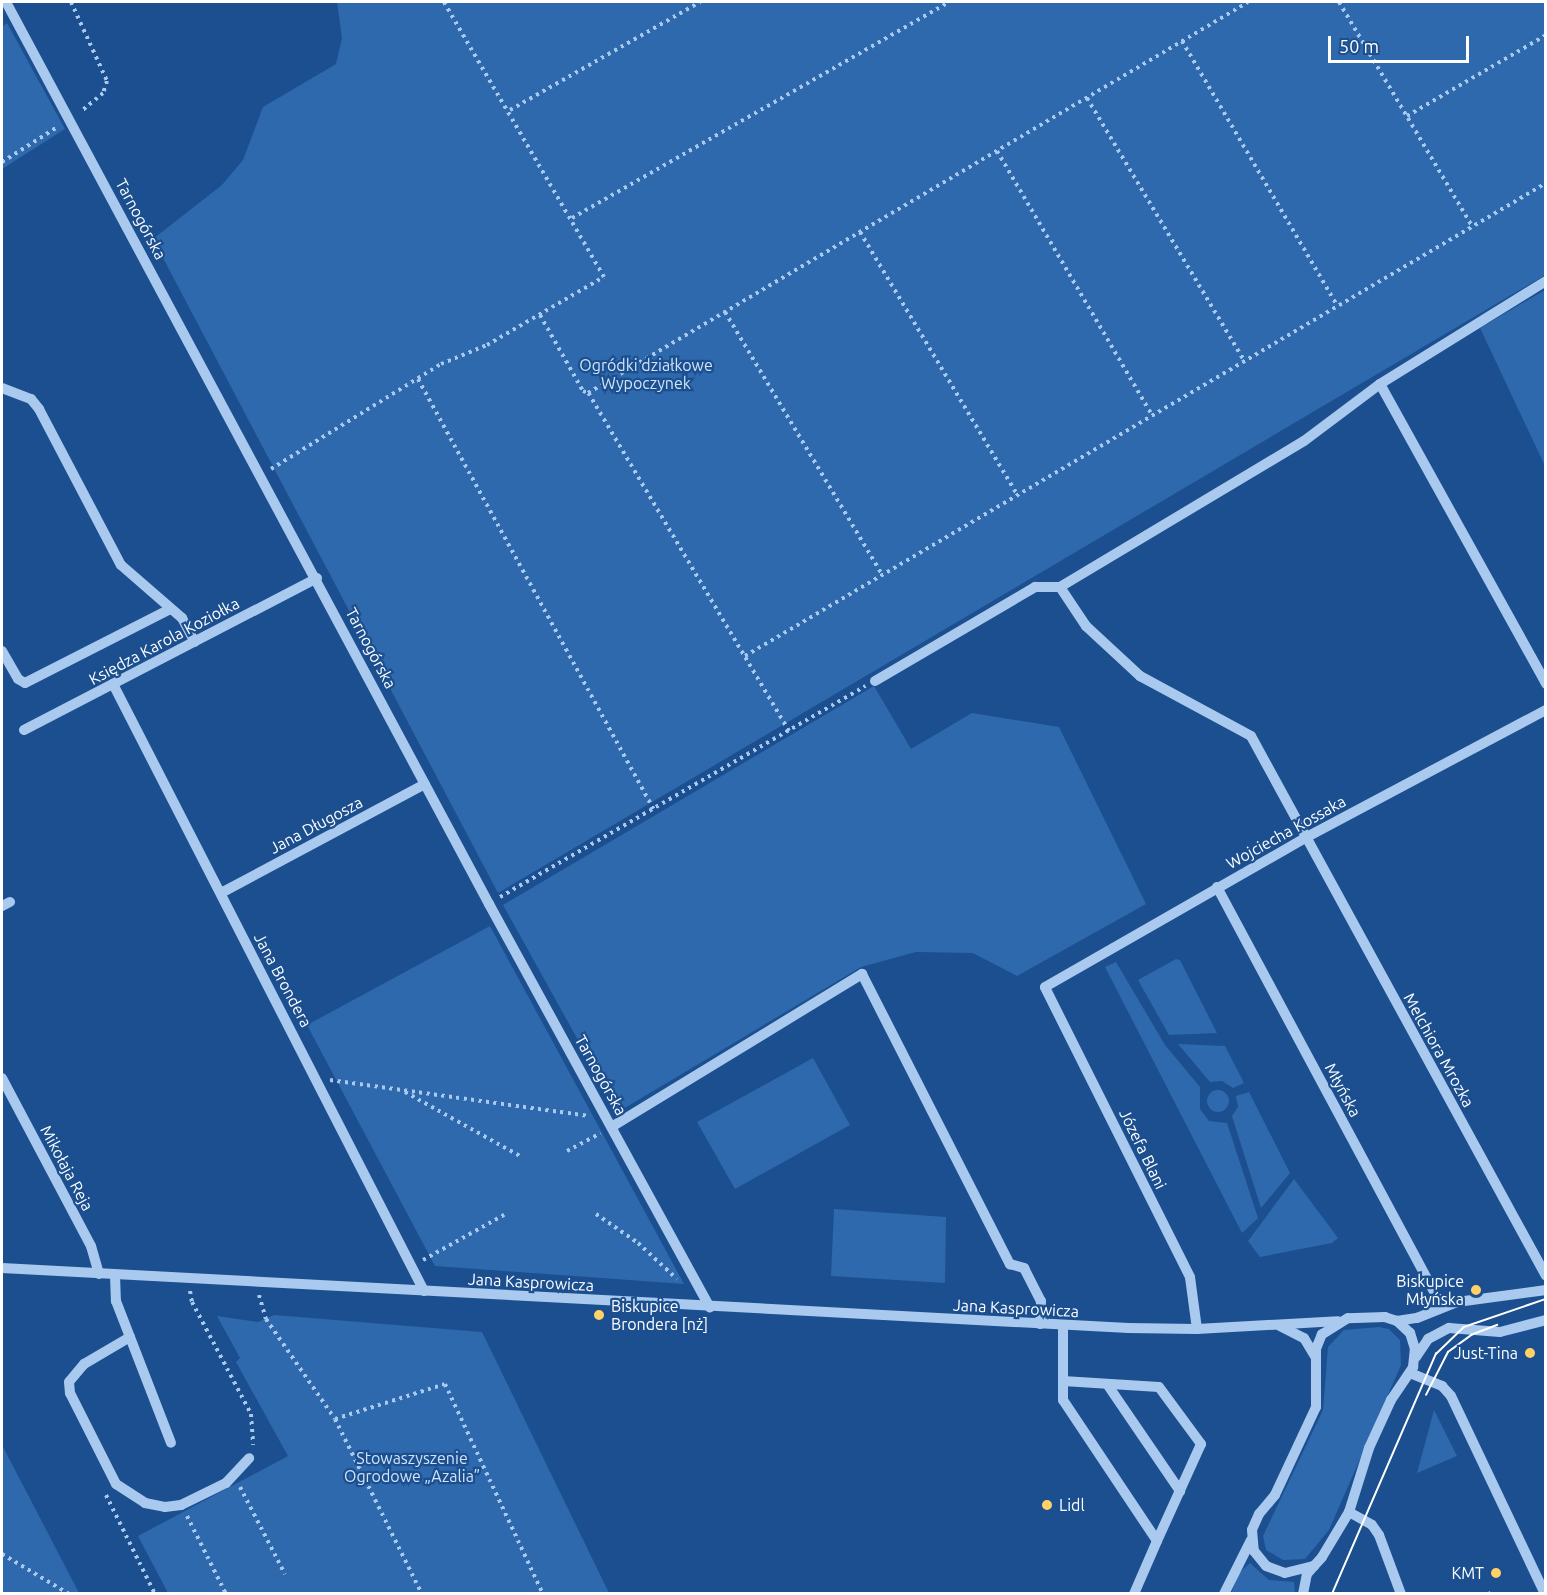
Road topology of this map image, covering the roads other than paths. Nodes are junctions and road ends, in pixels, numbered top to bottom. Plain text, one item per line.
1 (6, 2) edge
2 (1545, 282) edge
3 (1380, 384) junction
4 (2, 388) edge
5 (317, 578) junction
6 (1060, 587) junction
7 (170, 609) junction
8 (195, 642) junction
9 (2, 651) edge
10 (875, 681) road end
11 (113, 684) junction
12 (1545, 684) edge
13 (1545, 710) edge
14 (24, 730) dead end
15 (425, 784) junction
16 (1305, 838) junction
17 (1217, 887) junction
18 (221, 893) junction
19 (1045, 987) joint
20 (2, 1078) edge
21 (611, 1122) junction
22 (2, 1268) edge
23 (99, 1274) junction
24 (115, 1275) junction
25 (1545, 1276) edge
26 (1545, 1290) edge
27 (424, 1291) junction
28 (1442, 1306) junction
29 (710, 1307) junction
30 (1545, 1320) edge
31 (1338, 1321) junction
32 (1397, 1321) junction
33 (1040, 1324) junction
34 (1062, 1325) junction
35 (1274, 1325) junction
36 (1197, 1329) junction
37 (130, 1336) junction
38 (1317, 1360) junction
39 (1415, 1360) junction
40 (1410, 1373) junction
41 (1062, 1381) junction
42 (1107, 1384) junction
43 (171, 1443) dead end
44 (249, 1458) road end
45 (1180, 1491) junction
46 (1349, 1512) junction
47 (1251, 1540) junction
48 (1157, 1541) junction
49 (1314, 1566) junction
50 (1134, 1593) edge
51 (1224, 1593) edge
52 (1303, 1593) edge
53 (1401, 1593) edge
54 (1545, 1593) edge

1 - 5 street, Tarnogórska
2 - 3 street
3 - 6 street
3 - 12 street
4 - 7 street
5 - 8 street, Księdza Karola Koziołka
5 - 15 street, Tarnogórska
6 - 10 street
6 - 16 street, Melchiora Mrozka
7 - 8 street
7 - 9 street
8 - 11 street, Księdza Karola Koziołka
11 - 14 street, Księdza Karola Koziołka
11 - 18 street, Jana Brondera
13 - 16 street, Wojciecha Kossaka
15 - 18 street, Jana Długosza
15 - 21 street, Tarnogórska
16 - 17 street, Wojciecha Kossaka
16 - 25 street, Melchiora Mrozka
17 - 19 street, Wojciecha Kossaka
17 - 28 street, Młyńska
18 - 27 street, Jana Brondera
19 - 36 street, Józefa Blani
20 - 23 street, Mikołaja Reja
21 - 29 street, Tarnogórska
21 - 33 street
22 - 23 street, Jana Kasprowicza
23 - 24 street, Jana Kasprowicza
24 - 27 street, Jana Kasprowicza
24 - 37 street
26 - 28 street
27 - 29 street, Jana Kasprowicza
28 - 32 street
29 - 33 street, Jana Kasprowicza
30 - 39 street
31 - 32 street, Jana Kasprowicza
31 - 35 street, Jana Kasprowicza
31 - 38 street
32 - 39 street
33 - 34 street, Jana Kasprowicza
34 - 36 street, Jana Kasprowicza
34 - 41 street
35 - 36 street, Jana Kasprowicza
35 - 38 street, Jana Kasprowicza
37 - 43 street
37 - 44 street
38 - 47 street
39 - 40 street
40 - 46 street
40 - 54 street
41 - 42 street
41 - 48 street
42 - 45 street
42 - 45 street
45 - 48 street
46 - 49 street
46 - 53 street
47 - 49 street
47 - 51 street
48 - 50 street
49 - 52 street

